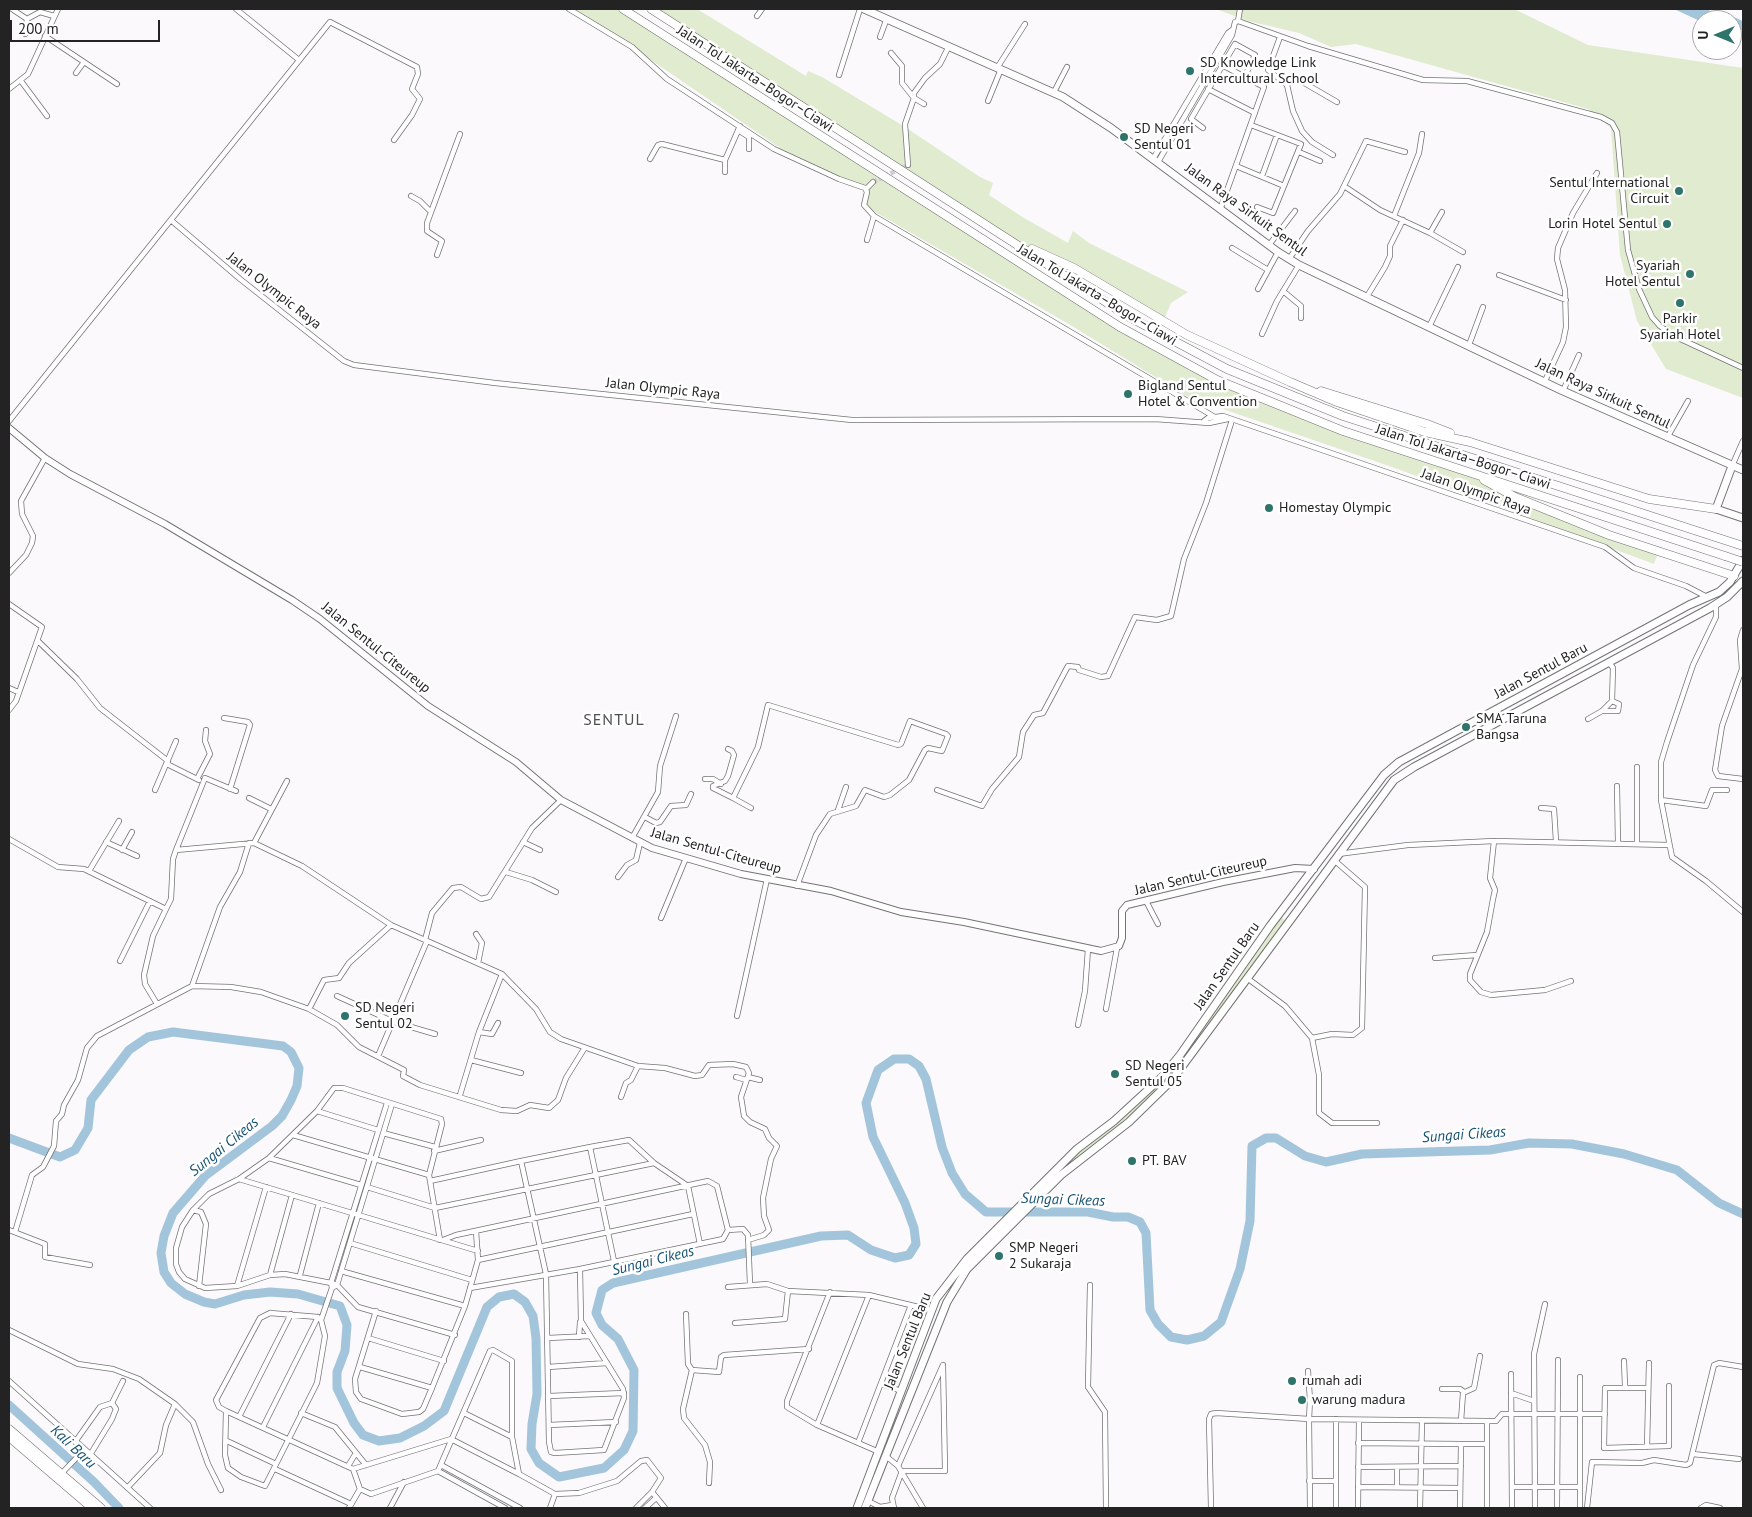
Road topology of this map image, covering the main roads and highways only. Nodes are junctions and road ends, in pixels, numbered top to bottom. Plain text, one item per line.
1 (623, 9) edge
2 (651, 9) edge
3 (864, 9) edge
4 (1010, 240) junction
5 (1732, 466) junction
6 (1743, 470) edge
7 (1466, 471) junction
8 (1716, 510) junction
9 (1743, 518) edge
10 (1743, 546) edge
11 (1743, 561) edge
12 (1734, 576) junction
13 (1742, 585) edge
14 (1279, 915) junction
15 (1289, 924) junction
16 (1270, 926) junction
17 (1281, 936) junction
18 (1054, 1178) junction
19 (992, 1238) junction
20 (902, 1389) junction
21 (912, 1391) junction
22 (898, 1399) junction
23 (908, 1403) junction
24 (9, 1429) edge
25 (9, 1437) edge
26 (866, 1505) edge
27 (92, 1508) edge
28 (100, 1508) edge
29 (857, 1508) edge

1 - 7 highway, Jalan Tol Jakarta–Bogor–Ciawi
2 - 4 highway, Jalan Tol Jakarta–Bogor–Ciawi
3 - 5 main road, Jalan Raya Sirkuit Sentul
4 - 8 highway
4 - 10 highway, Jalan Tol Jakarta–Bogor–Ciawi
5 - 6 main road, Jalan Raya Sirkuit Sentul
5 - 8 main road
7 - 11 highway, Jalan Tol Jakarta–Bogor–Ciawi, bridge
7 - 12 highway
8 - 9 main road
11 - 12 main road, Jalan Sentul Baru
12 - 14 main road, Jalan Sentul Baru
13 - 15 main road, Jalan Sentul Baru
14 - 15 main road
14 - 16 main road, Jalan Sentul Baru
15 - 17 main road, Jalan Sentul Baru
16 - 17 main road
16 - 18 main road, Jalan Sentul Baru
17 - 18 main road, Jalan Sentul Baru
18 - 19 main road, Jalan Sentul Baru
19 - 20 main road, Jalan Sentul Baru
19 - 21 main road, Jalan Sentul Baru
20 - 21 main road
20 - 22 main road, Jalan Sentul Baru
21 - 23 main road, Jalan Sentul Baru
22 - 23 main road
22 - 29 main road, Jalan Sentul Baru
23 - 26 main road, Jalan Sentul Baru
24 - 28 highway
25 - 27 highway

